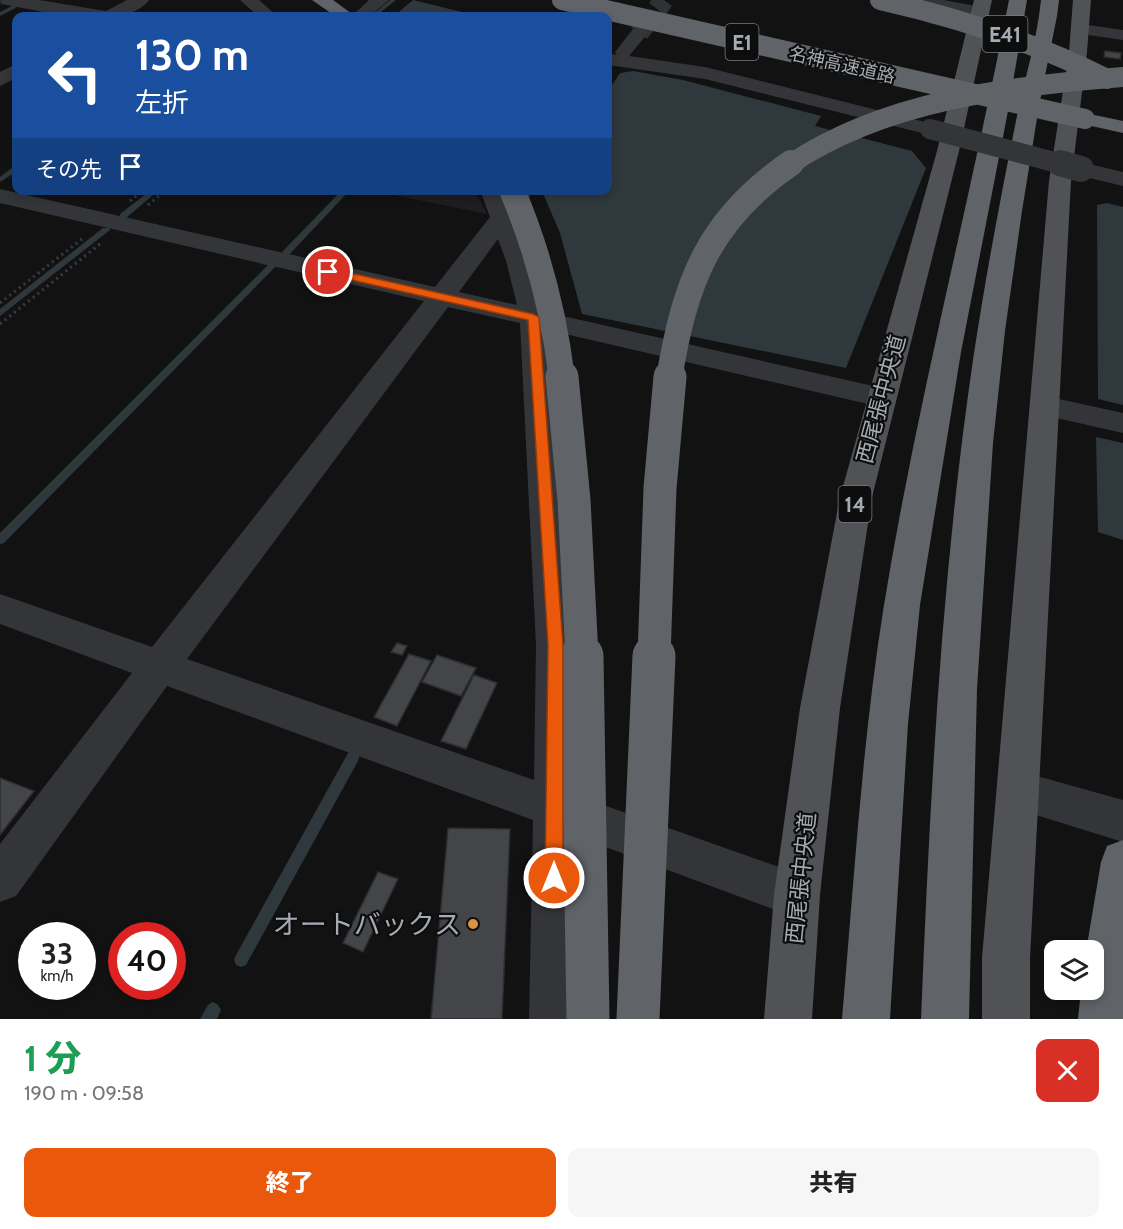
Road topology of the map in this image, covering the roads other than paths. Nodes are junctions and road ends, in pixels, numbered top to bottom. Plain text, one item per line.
1 (7, 0) edge
2 (140, 0) edge
3 (249, 0) edge
4 (321, 0) edge
5 (380, 0) edge
6 (399, 0) edge
7 (562, 0) edge
8 (621, 0) edge
9 (880, 0) edge
10 (917, 0) edge
11 (1018, 0) edge
12 (1050, 0) edge
13 (982, 6) edge
14 (83, 12) edge
15 (116, 12) edge
16 (263, 12) edge
17 (340, 12) edge
18 (365, 12) edge
19 (384, 12) edge
20 (1081, 14) edge
21 (639, 33) tunnel mouth
22 (1123, 35) edge
23 (613, 64) edge
24 (1123, 77) edge
25 (1123, 88) edge
26 (1123, 110) edge
27 (1123, 127) edge
28 (1123, 179) edge
29 (0, 196) edge
30 (507, 197) edge
31 (442, 297) junction
32 (533, 317) junction
33 (881, 396) junction
34 (1045, 406) junction
35 (1123, 423) edge
36 (0, 609) edge
37 (160, 666) junction
38 (1019, 791) junction
39 (555, 807) junction
40 (1123, 821) edge
41 (1123, 862) edge
42 (0, 880) edge
43 (797, 895) junction
44 (553, 1019) edge
45 (588, 1019) edge
46 (638, 1019) edge
47 (788, 1019) edge
48 (866, 1019) edge
49 (945, 1019) edge
50 (1005, 1019) edge
51 (1102, 1019) edge

1 - 14 street
2 - 15 street
3 - 16 street
4 - 17 highway
5 - 18 street
6 - 19 street
7 - 27 highway, 名神高速道路 / E1, bridge
8 - 26 highway, 名神高速道路 / E1, bridge
9 - 25 highway, E41, bridge
10 - 13 street
11 - 48 highway
12 - 49 highway
13 - 33 main road, 西尾張中央道 / 14
20 - 22 street
20 - 34 main road
21 - 23 street
23 - 28 street, bridge
24 - 46 highway, bridge
29 - 31 street
30 - 31 street
30 - 32 street
30 - 45 highway, bridge
31 - 32 street
31 - 37 street
32 - 33 street
32 - 39 street
33 - 43 main road, 西尾張中央道 / 14
34 - 35 street
34 - 38 main road
36 - 37 street
37 - 39 street
37 - 42 street
38 - 40 street
38 - 50 main road
39 - 43 street
39 - 44 street
41 - 51 highway
43 - 47 main road, 西尾張中央道 / 14

